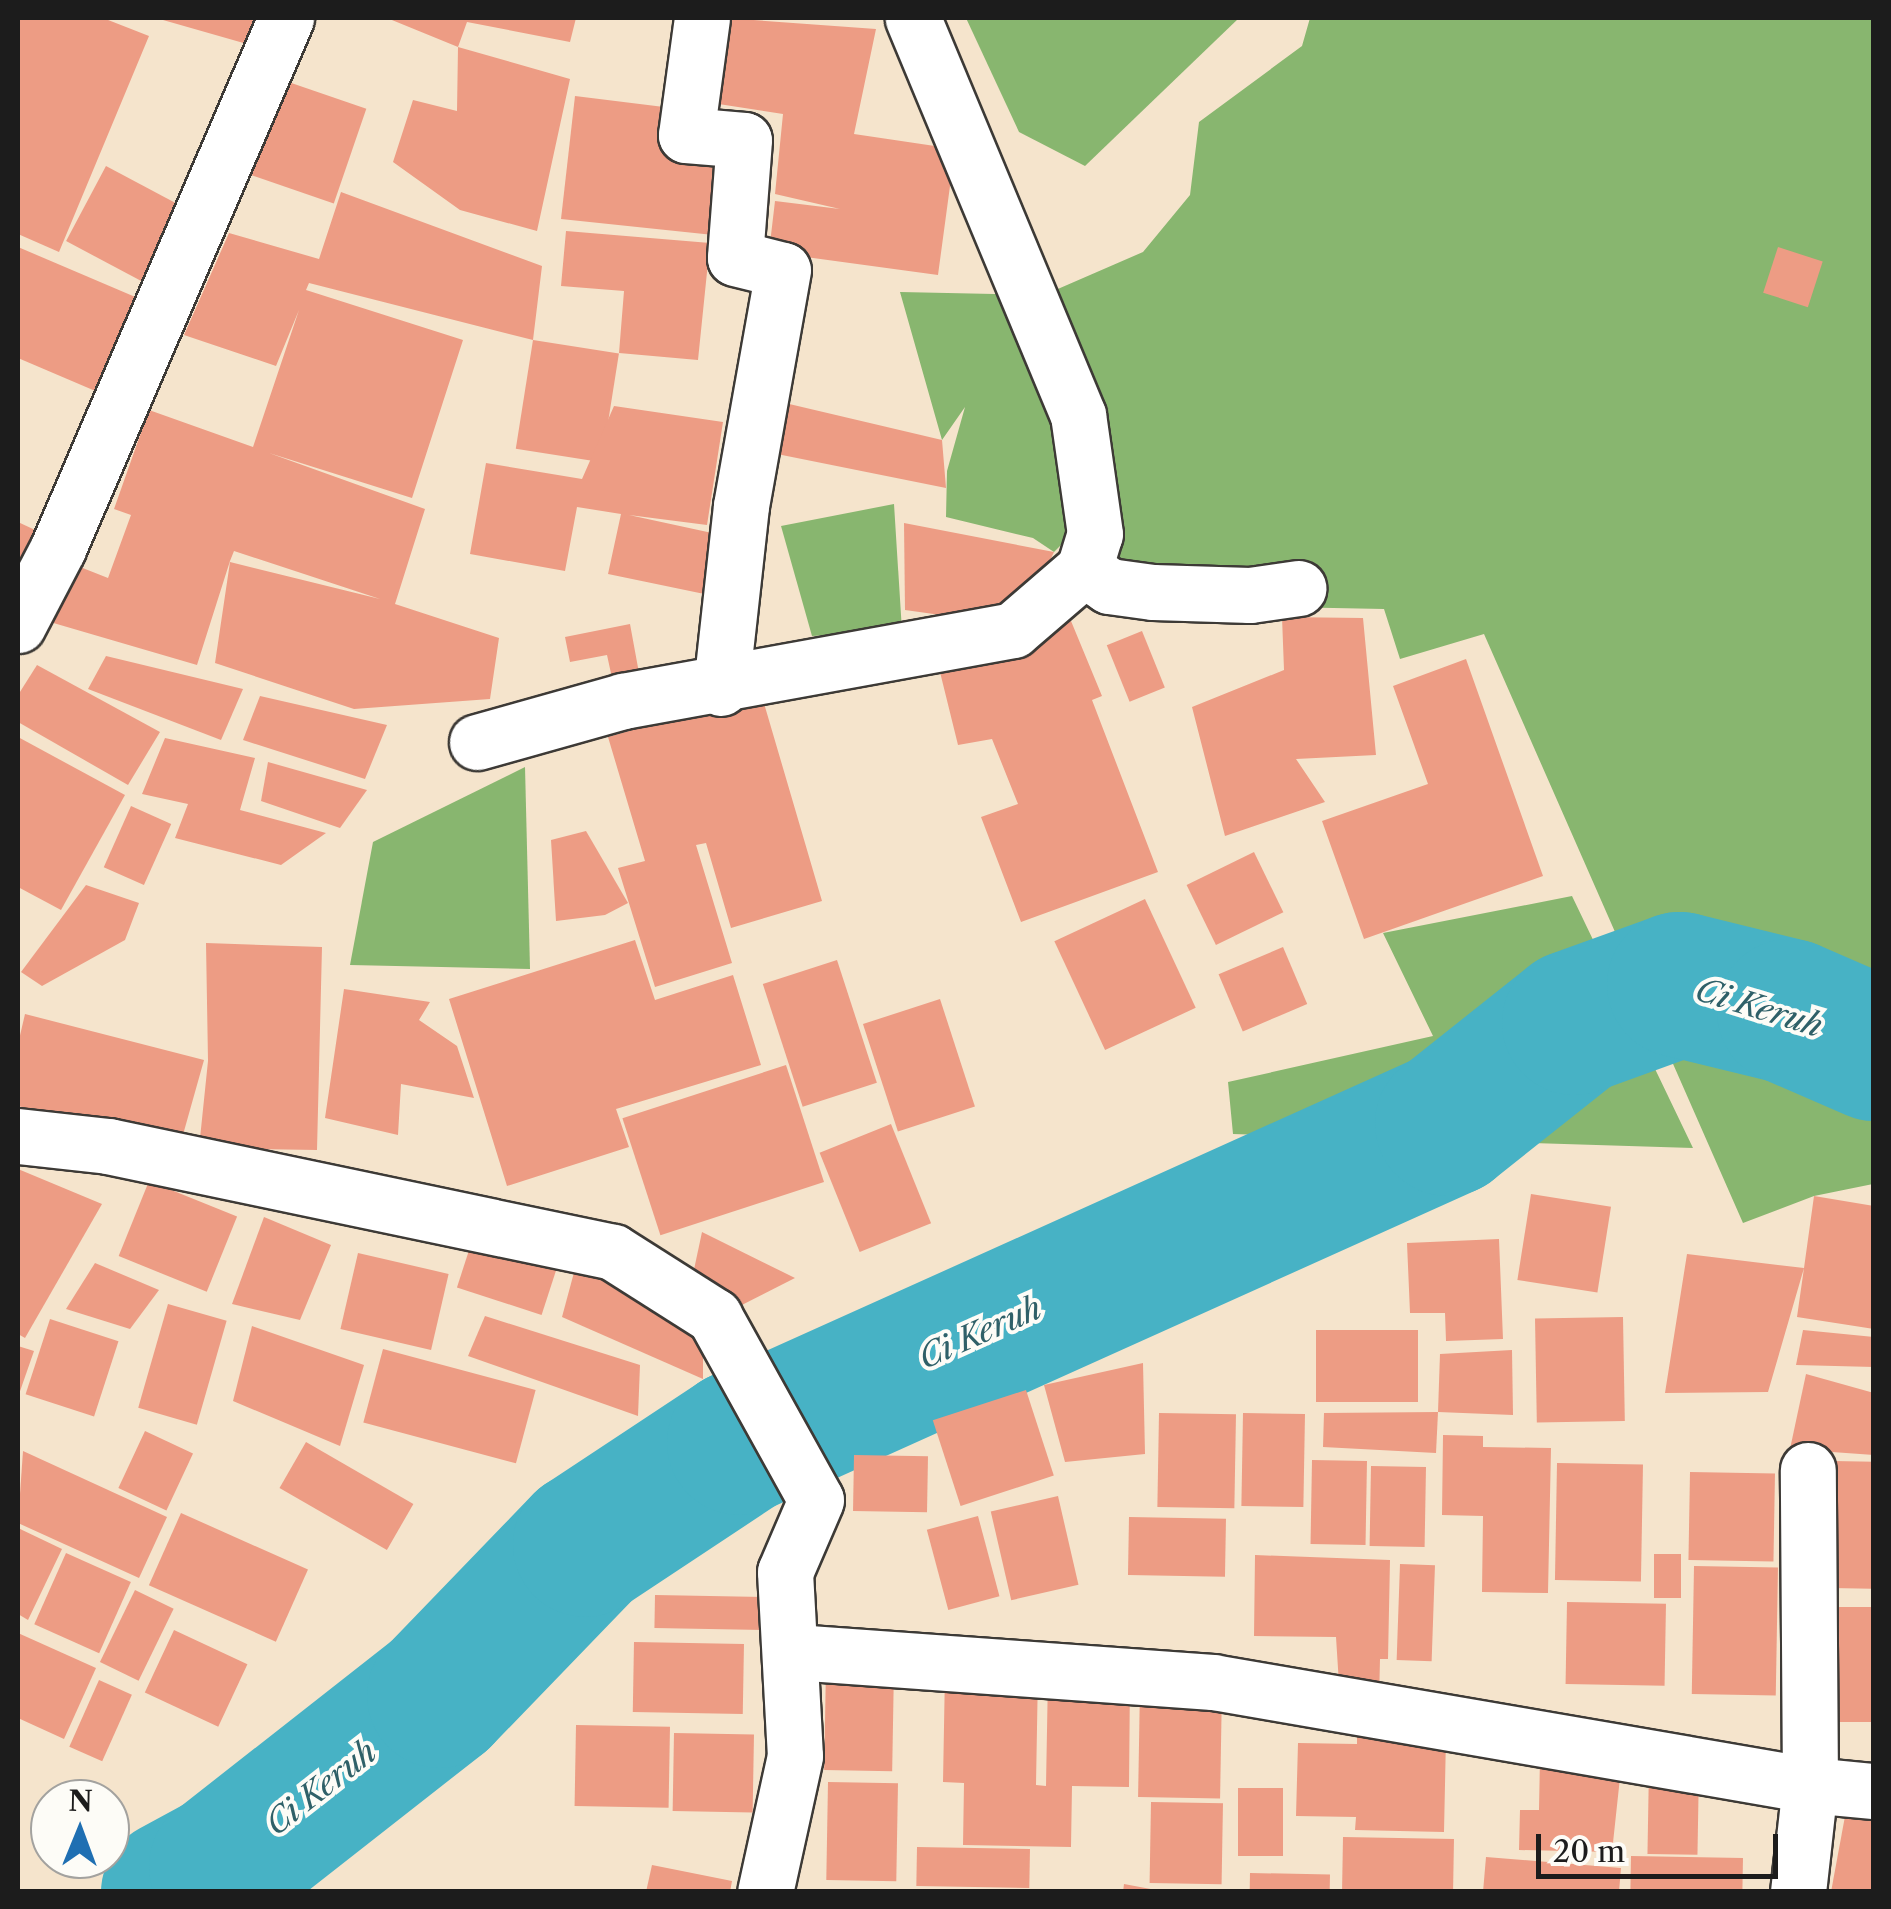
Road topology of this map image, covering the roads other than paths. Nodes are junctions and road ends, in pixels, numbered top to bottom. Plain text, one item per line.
1 (286, 18) edge
2 (702, 18) edge
3 (913, 18) edge
4 (1084, 569) junction
5 (1299, 588) dead end
6 (18, 625) edge
7 (721, 688) junction
8 (477, 742) dead end
9 (18, 1136) edge
10 (1808, 1470) dead end
11 (794, 1652) junction
12 (1810, 1786) junction
13 (1874, 1791) edge
14 (764, 1892) edge
15 (1798, 1892) edge

1 - 6 street
2 - 7 street
3 - 4 street
4 - 5 street
4 - 7 street
7 - 8 street
9 - 11 street
10 - 12 street
11 - 12 street
11 - 14 street
12 - 13 street
12 - 15 street

